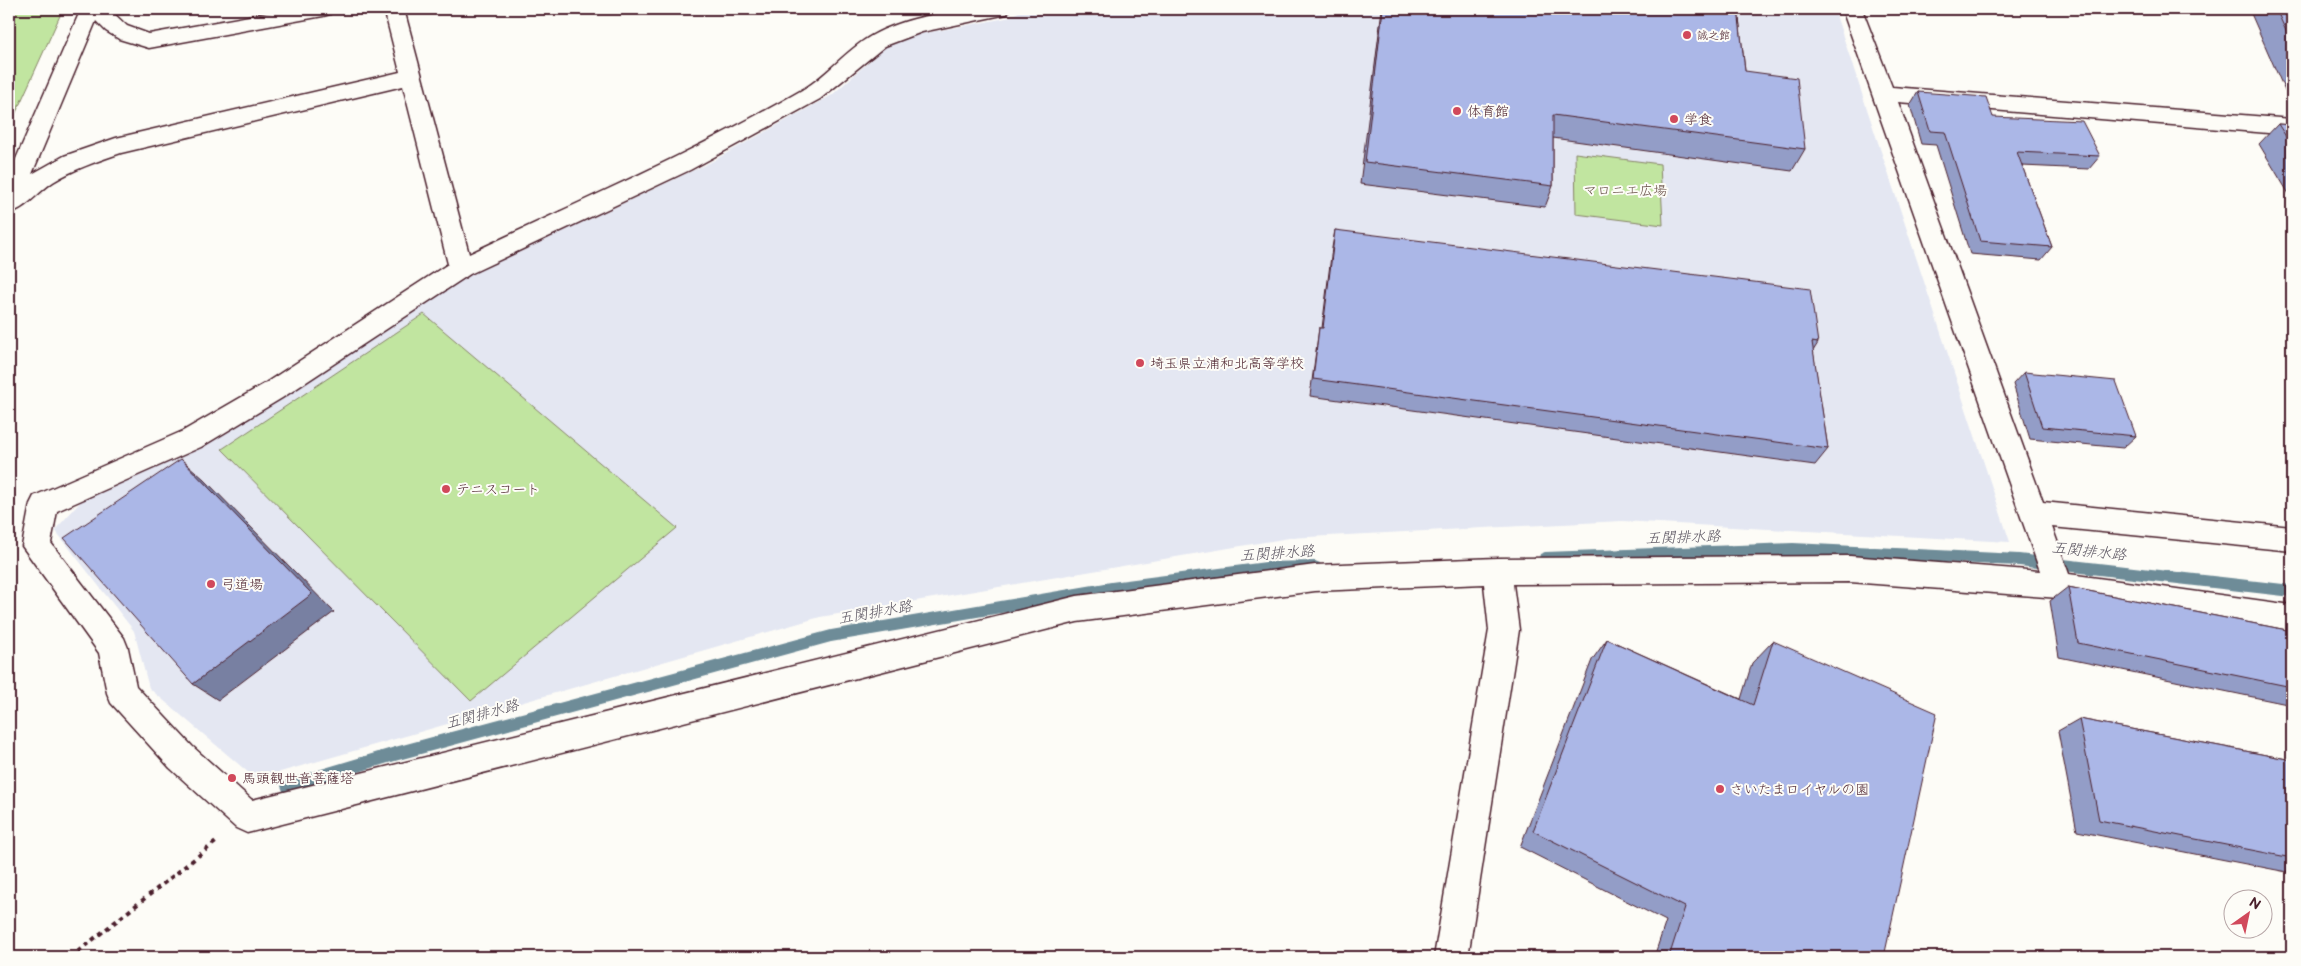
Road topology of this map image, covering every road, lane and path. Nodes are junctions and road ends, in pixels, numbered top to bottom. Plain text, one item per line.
1 (91, 9) edge
2 (99, 9) edge
3 (323, 9) edge
4 (394, 9) edge
5 (1000, 9) edge
6 (1852, 9) edge
7 (411, 77) junction
8 (1884, 94) junction
9 (2292, 127) edge
10 (9, 203) edge
11 (460, 268) junction
12 (2032, 513) junction
13 (2292, 539) edge
14 (1497, 571) junction
15 (2059, 585) junction
16 (2292, 618) edge
17 (247, 817) junction
18 (71, 957) edge
19 (1451, 957) edge

1 - 10 street
2 - 3 street
4 - 7 street
5 - 11 street
6 - 8 street
7 - 10 street
7 - 11 street
8 - 9 street
8 - 12 street
11 - 17 street
12 - 13 street
12 - 15 street
14 - 15 street
14 - 17 street
14 - 19 street
15 - 16 street
17 - 18 path

